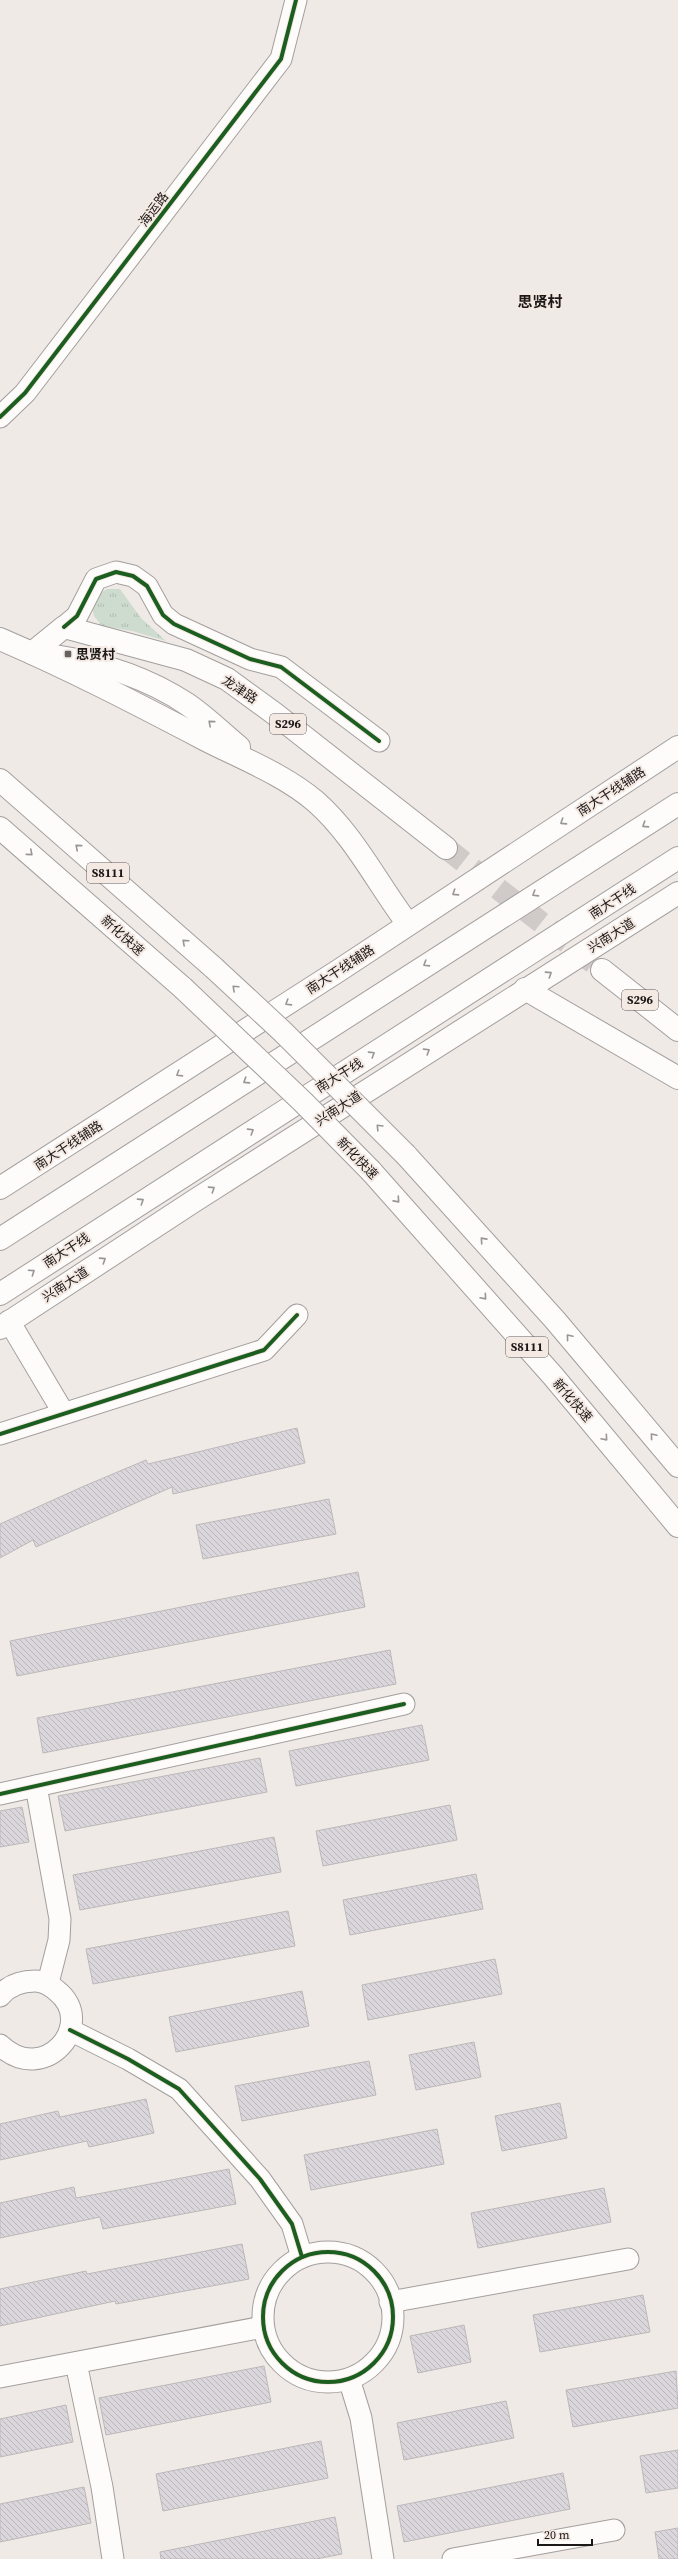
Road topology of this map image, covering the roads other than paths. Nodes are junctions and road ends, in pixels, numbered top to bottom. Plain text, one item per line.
1 (296, 0) edge
2 (0, 417) edge
3 (64, 627) junction
4 (0, 639) edge
5 (32, 653) junction
6 (379, 741) dead end
7 (678, 747) edge
8 (0, 780) edge
9 (678, 804) edge
10 (0, 828) edge
11 (446, 848) tunnel mouth
12 (678, 858) edge
13 (678, 893) edge
14 (408, 924) junction
15 (602, 970) tunnel mouth
16 (525, 989) junction
17 (678, 1030) edge
18 (678, 1078) edge
19 (0, 1188) edge
20 (0, 1239) edge
21 (0, 1294) edge
22 (297, 1315) dead end
23 (5, 1324) edge
24 (63, 1412) junction
25 (0, 1434) edge
26 (678, 1466) edge
27 (678, 1526) edge
28 (404, 1704) dead end
29 (36, 1786) junction
30 (0, 1794) edge
31 (48, 1984) junction
32 (0, 1996) edge
33 (70, 2030) junction
34 (0, 2045) edge
35 (302, 2257) junction
36 (628, 2259) dead end
37 (390, 2302) junction
38 (263, 2327) junction
39 (76, 2362) junction
40 (0, 2377) edge
41 (349, 2379) junction
42 (614, 2530) dead end
43 (113, 2559) edge
44 (383, 2559) edge
45 (453, 2559) edge

1 - 2 street, 海运路
3 - 5 main road
3 - 6 street
3 - 11 main road, 龙津路 / S296
4 - 5 main road
5 - 14 main road
7 -> 14 main road, 南大干线辅路
26 -> 8 main road, S8111, bridge
9 -> 20 main road
10 -> 27 main road, 新化快速 / S8111, bridge
21 -> 12 main road, 南大干线
16 -> 13 main road, 兴南大道
14 -> 19 main road, 南大干线辅路
15 - 17 main road, S296
16 - 18 main road
23 -> 16 main road, 兴南大道
22 - 24 street
23 - 24 street
24 - 25 street
28 - 29 street
29 - 30 street
29 - 31 street
31 - 32 street
31 - 33 street
33 - 34 street
33 - 35 street
35 - 37 street
35 - 38 street
36 - 37 street
37 - 41 street
38 - 39 street
38 - 41 street
39 - 40 street
39 - 43 street
41 - 44 street
42 - 45 street

